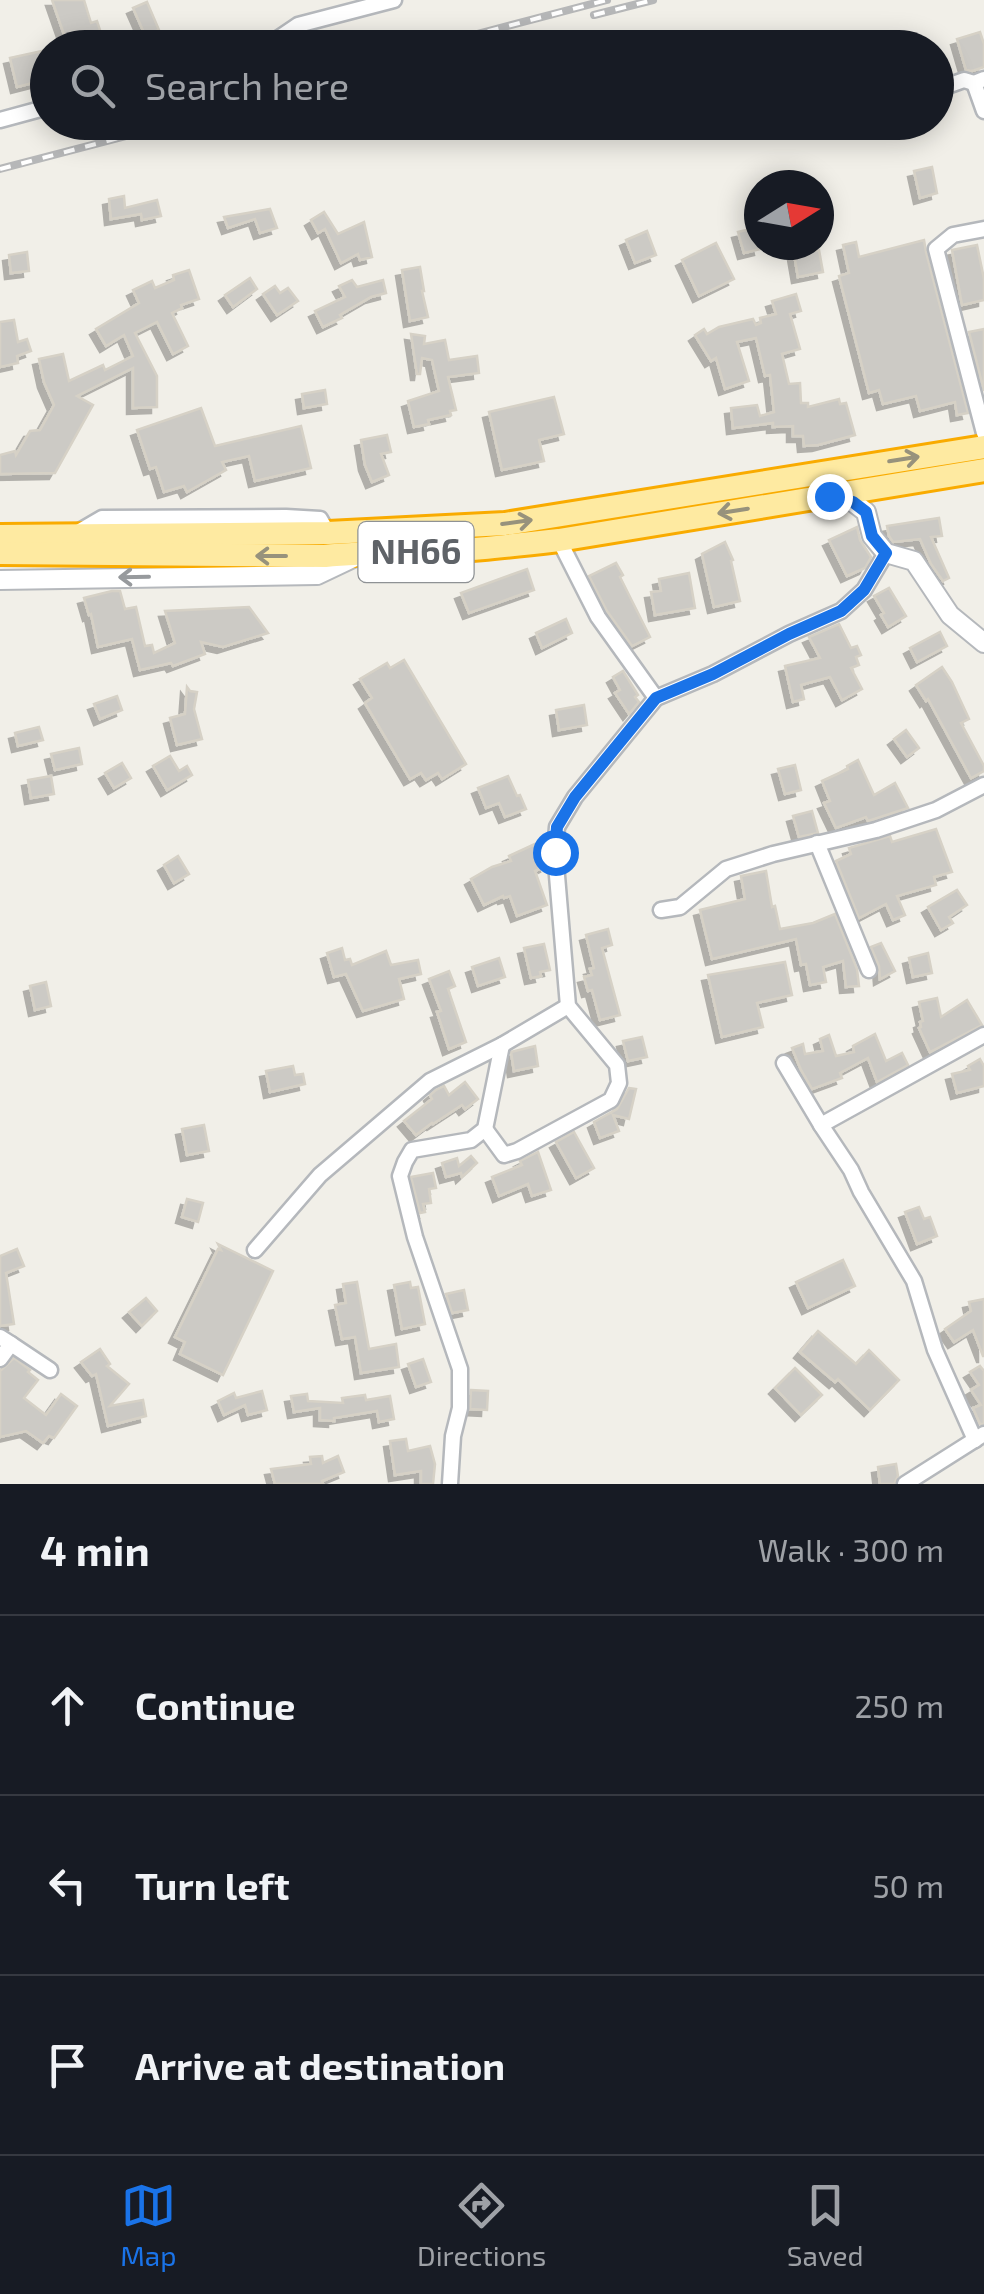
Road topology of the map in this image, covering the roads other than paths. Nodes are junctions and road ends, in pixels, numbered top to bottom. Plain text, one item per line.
1 (394, 0) edge
2 (291, 30) edge
3 (979, 81) edge
4 (954, 84) edge
5 (984, 110) edge
6 (30, 112) edge
7 (0, 120) edge
8 (984, 228) edge
9 (984, 433) edge
10 (984, 447) edge
11 (984, 470) edge
12 (827, 484) junction
13 (2, 539) edge
14 (559, 540) junction
15 (367, 552) junction
16 (886, 553) junction
17 (0, 580) edge
18 (984, 642) edge
19 (656, 698) junction
20 (984, 785) edge
21 (816, 844) junction
22 (661, 910) dead end
23 (869, 970) dead end
24 (568, 1006) junction
25 (984, 1035) edge
26 (502, 1044) junction
27 (784, 1063) dead end
28 (820, 1125) junction
29 (485, 1129) junction
30 (255, 1250) dead end
31 (6, 1341) edge
32 (0, 1359) edge
33 (50, 1370) dead end
34 (979, 1437) edge
35 (450, 1484) edge
36 (904, 1484) edge

1 - 2 street
3 - 4 street
3 - 5 street
6 - 7 street
8 - 9 street
12 -> 10 highway, NH66
11 - 12 highway, NH66
13 -> 12 highway, NH66
12 -> 14 highway, NH66
12 - 16 street
15 -> 13 highway, NH66
14 - 15 highway, NH66
14 - 19 street
15 -> 17 street
16 - 18 street
16 - 19 street
19 - 24 street
20 - 21 street
21 - 22 street
21 - 23 street
24 - 26 street
24 - 29 street
25 - 28 street
26 - 29 street
26 - 30 street
27 - 28 street
28 - 34 street
29 - 35 street
31 - 32 street
31 - 33 street
34 - 36 street

